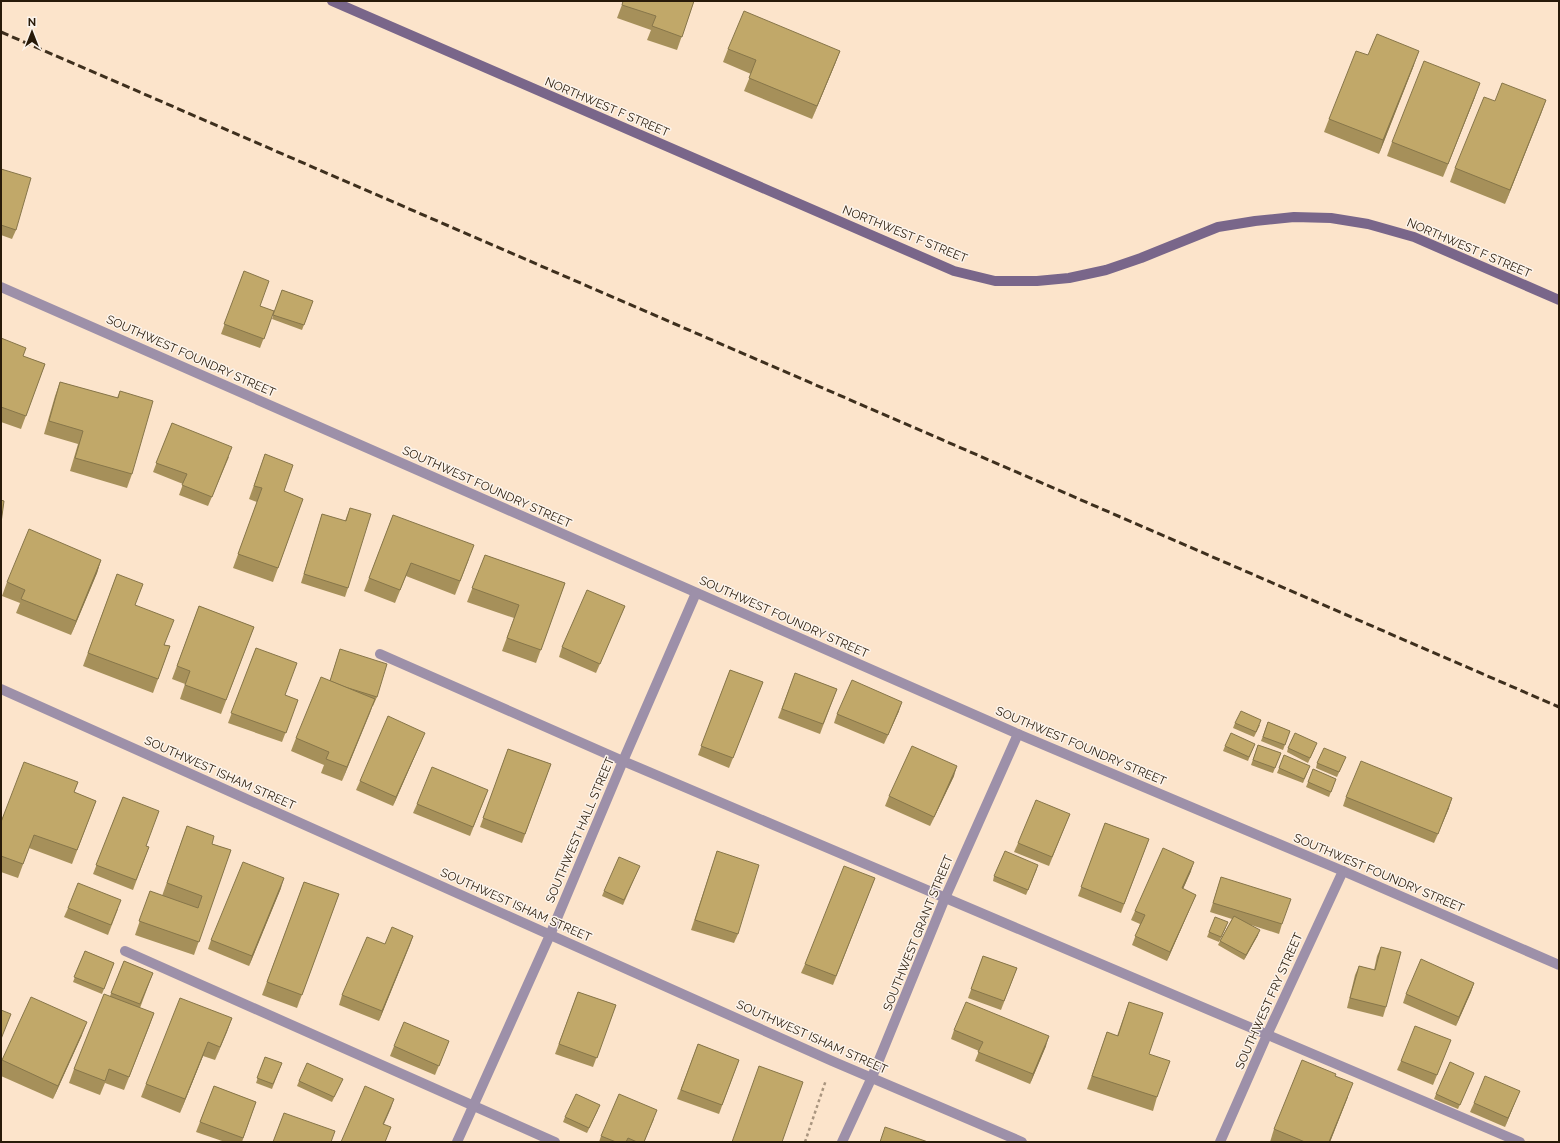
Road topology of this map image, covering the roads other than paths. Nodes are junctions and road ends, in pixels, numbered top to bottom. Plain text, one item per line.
1 (332, 1) edge
2 (1, 287) edge
3 (1559, 300) edge
4 (696, 593) junction
5 (380, 654) dead end
6 (1, 689) edge
7 (1018, 734) junction
8 (622, 761) junction
9 (1343, 871) junction
10 (945, 898) junction
11 (550, 935) junction
12 (125, 951) dead end
13 (1559, 965) edge
14 (1267, 1035) junction
15 (872, 1077) junction
16 (473, 1106) junction
17 (457, 1142) edge
18 (556, 1142) edge
19 (842, 1142) edge
20 (1022, 1142) edge
21 (1220, 1142) edge
22 (1520, 1142) edge

1 - 3 street, NORTHWEST F STREET
2 - 4 street, SOUTHWEST FOUNDRY STREET
4 - 7 street, SOUTHWEST FOUNDRY STREET
4 - 8 street, SOUTHWEST HALL STREET
5 - 8 street
6 - 11 street, SOUTHWEST ISHAM STREET
7 - 9 street, SOUTHWEST FOUNDRY STREET
7 - 10 street, SOUTHWEST GRANT STREET
8 - 10 street
8 - 11 street, SOUTHWEST HALL STREET
9 - 13 street, SOUTHWEST FOUNDRY STREET
9 - 14 street, SOUTHWEST FRY STREET
10 - 14 street
10 - 15 street, SOUTHWEST GRANT STREET
11 - 15 street, SOUTHWEST ISHAM STREET
11 - 16 street, SOUTHWEST HALL STREET
12 - 16 street
14 - 21 street, SOUTHWEST FRY STREET
14 - 22 street
15 - 19 street, SOUTHWEST GRANT STREET
15 - 20 street, SOUTHWEST ISHAM STREET
16 - 17 street, SOUTHWEST HALL STREET
16 - 18 street

